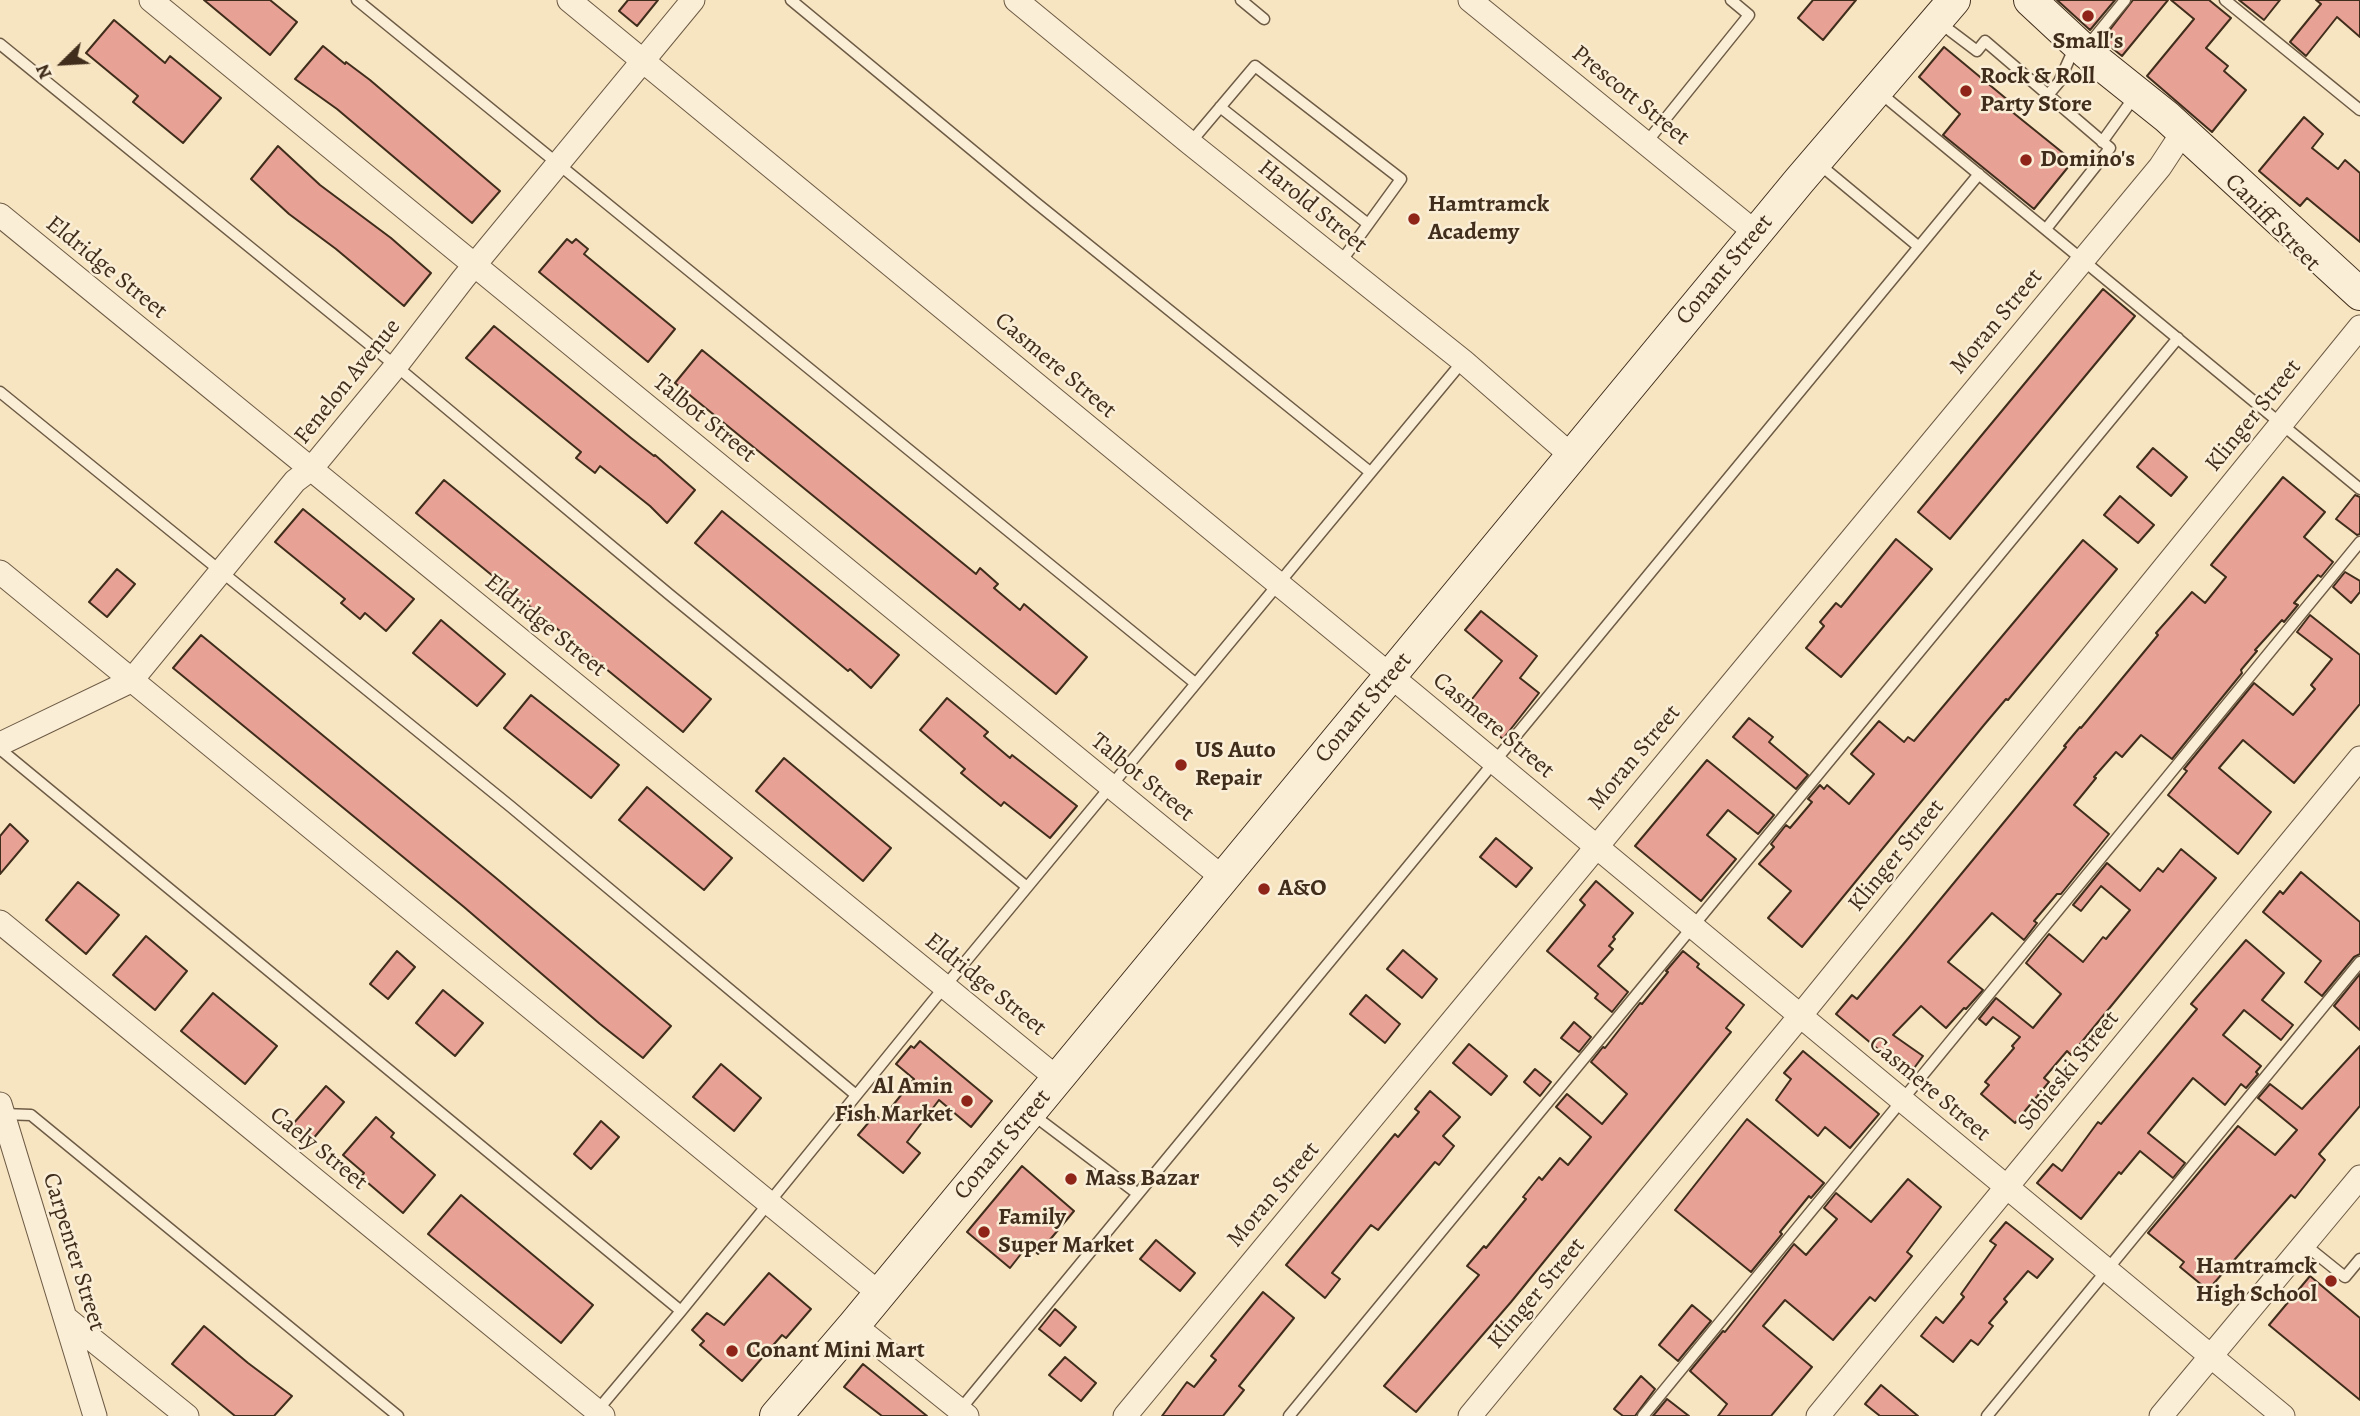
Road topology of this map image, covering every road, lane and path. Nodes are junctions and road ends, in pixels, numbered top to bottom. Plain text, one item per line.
1 (150, 0) edge
2 (357, 0) edge
3 (569, 0) edge
4 (693, 0) edge
5 (791, 0) edge
6 (1016, 0) edge
7 (1241, 0) edge
8 (1470, 0) edge
9 (1731, 0) edge
10 (2030, 0) edge
11 (2125, 0) edge
12 (2225, 0) edge
13 (1945, 10) edge
14 (1264, 19) dead end
15 (2077, 42) junction
16 (0, 44) edge
17 (643, 61) junction
18 (1877, 90) junction
19 (2137, 93) junction
20 (2048, 96) junction
21 (1220, 107) junction
22 (2360, 110) edge
23 (2183, 132) junction
24 (2102, 142) junction
25 (1190, 143) junction
26 (1646, 144) junction
27 (1816, 162) junction
28 (557, 163) junction
29 (1979, 174) junction
30 (0, 215) edge
31 (1368, 224) junction
32 (2046, 229) junction
33 (1756, 233) junction
34 (1919, 247) junction
35 (2083, 259) junction
36 (1340, 262) junction
37 (474, 265) junction
38 (2360, 295) edge
39 (2360, 314) edge
40 (2360, 327) edge
41 (2178, 338) junction
42 (1463, 361) junction
43 (396, 366) junction
44 (0, 392) edge
45 (2281, 424) junction
46 (1572, 456) junction
47 (311, 469) junction
48 (1370, 472) junction
49 (2360, 489) edge
50 (2360, 542) edge
51 (220, 571) junction
52 (0, 572) edge
53 (1278, 584) junction
54 (1391, 676) junction
55 (131, 681) junction
56 (1195, 683) junction
57 (0, 744) edge
58 (0, 749) edge
59 (2360, 758) edge
60 (1494, 762) junction
61 (1111, 786) junction
62 (1596, 846) junction
63 (1223, 878) junction
64 (1027, 887) junction
65 (0, 922) edge
66 (1693, 927) junction
67 (2360, 962) edge
68 (945, 986) junction
69 (1800, 1016) junction
70 (1058, 1079) junction
71 (856, 1095) junction
72 (1903, 1101) junction
73 (2, 1109) edge
74 (1030, 1112) junction
75 (2360, 1177) edge
76 (2007, 1187) junction
77 (1138, 1194) junction
78 (770, 1203) junction
79 (2304, 1244) junction
80 (2360, 1259) edge
81 (2107, 1270) junction
82 (880, 1294) junction
83 (681, 1311) junction
84 (67, 1319) junction
85 (854, 1325) junction
86 (2211, 1356) junction
87 (597, 1414) edge
88 (782, 1414) edge
89 (960, 1414) edge
90 (95, 1416) edge
91 (187, 1416) edge
92 (398, 1416) edge
93 (1125, 1416) edge
94 (1289, 1416) edge
95 (1470, 1416) edge
96 (1643, 1416) edge
97 (1818, 1416) edge
98 (1987, 1416) edge
99 (2161, 1416) edge
100 (2283, 1416) edge

1 - 37 street, Talbot Street
2 - 28 lane
3 - 17 street, Casmere Street
4 - 17 street, Fenelon Avenue
5 - 48 lane
6 - 25 street, Harold Street
7 - 14 lane
8 - 26 street, Prescott Street
9 - 26 lane
10 - 15 main road, Caniff Street
11 - 15 lane
12 - 22 lane
13 - 18 main road, Conant Street
13 - 20 lane
15 - 19 main road, Caniff Street
15 - 20 lane
16 - 43 lane
17 - 28 street, Fenelon Avenue
17 - 53 street, Casmere Street
18 - 27 main road, Conant Street
18 - 29 lane
19 - 23 main road, Caniff Street
19 - 24 lane
20 - 24 lane
21 - 25 lane
21 - 31 lane
21 - 31 lane
23 - 35 street, Moran Street
23 - 38 main road, Caniff Street
23 - 39 main road, Caniff Street
24 - 32 lane
25 - 36 street, Harold Street
26 - 33 street, Prescott Street
27 - 33 main road, Conant Street
27 - 34 lane
28 - 37 street, Fenelon Avenue
28 - 56 lane
29 - 32 lane
29 - 34 lane
30 - 47 street, Eldridge Street
31 - 36 lane
32 - 35 lane
33 - 46 main road, Conant Street
34 - 60 lane
35 - 41 lane
35 - 62 street, Moran Street
36 - 42 street, Harold Street
37 - 43 street, Fenelon Avenue
37 - 61 street, Talbot Street
40 - 45 street, Klinger Street
41 - 45 lane
41 - 66 lane
42 - 46 street, Harold Street
42 - 48 lane
43 - 47 street, Fenelon Avenue
43 - 64 lane
44 - 51 lane
45 - 49 lane
45 - 69 street, Klinger Street
46 - 54 main road, Conant Street
47 - 51 street, Fenelon Avenue
47 - 68 street, Eldridge Street
48 - 53 lane
50 - 72 lane
51 - 55 street, Fenelon Avenue
51 - 71 lane
52 - 55 street
53 - 54 street, Casmere Street
53 - 56 lane
54 - 60 street, Casmere Street
54 - 63 main road, Conant Street
55 - 57 street, Fenelon Avenue
55 - 78 street
56 - 61 lane
58 - 83 lane
59 - 76 street, Sobieski Street
60 - 62 street, Casmere Street
60 - 77 lane
61 - 63 street, Talbot Street
61 - 64 lane
62 - 66 street, Casmere Street
62 - 93 street, Moran Street
63 - 70 main road, Conant Street
64 - 68 lane
65 - 87 street, Caely Street
66 - 69 street, Casmere Street
66 - 94 lane
67 - 81 lane
68 - 70 street, Eldridge Street
68 - 71 lane
69 - 72 street, Casmere Street
69 - 95 street, Klinger Street
70 - 74 main road, Conant Street
71 - 78 lane
72 - 76 street, Casmere Street
72 - 96 lane
73 - 84 street, Carpenter Street
73 - 92 lane
74 - 77 lane
74 - 82 main road, Conant Street
75 - 79 street
76 - 81 street, Casmere Street
76 - 97 street, Sobieski Street
77 - 89 lane
78 - 82 street
78 - 83 lane
79 - 80 lane
79 - 86 street
81 - 86 street, Casmere Street
81 - 98 lane
82 - 85 main road, Conant Street
83 - 87 lane
84 - 90 street, Carpenter Street
84 - 91 street
85 - 88 main road, Conant Street
85 - 89 street
86 - 99 street
86 - 100 street, Casmere Street

